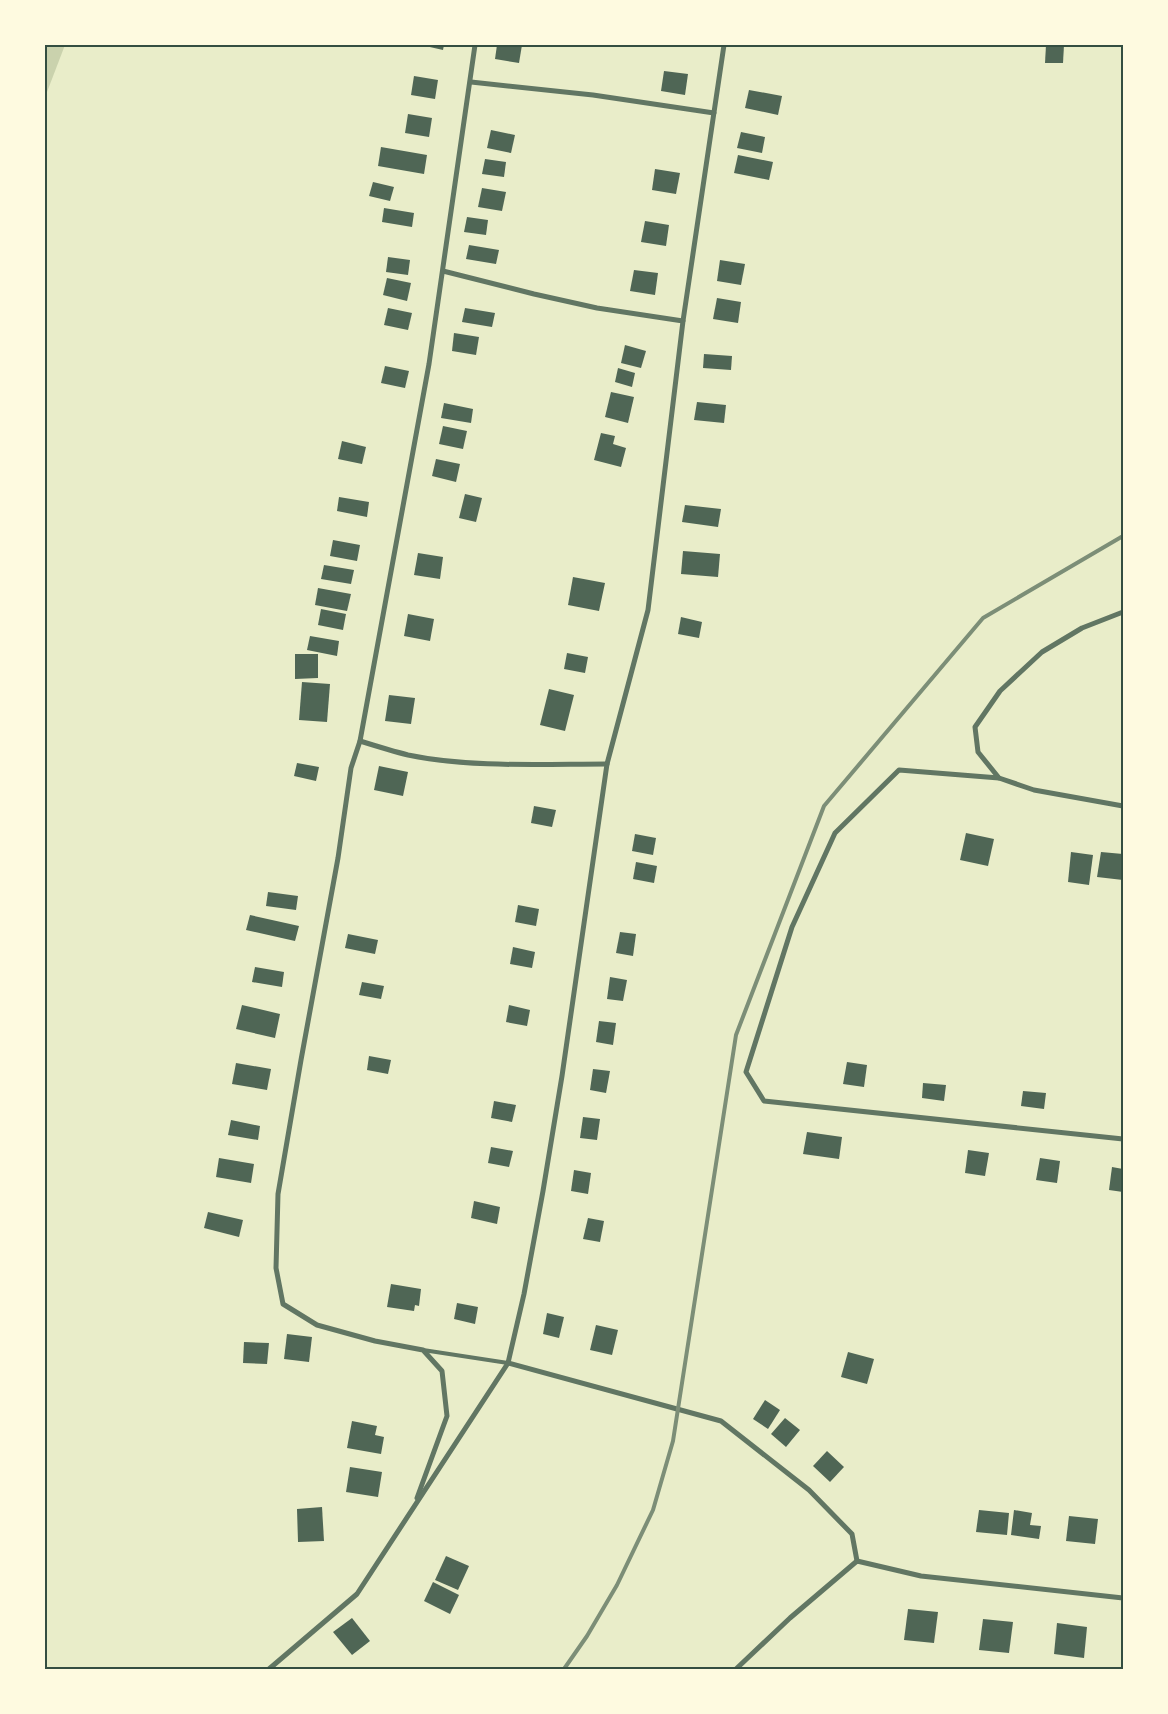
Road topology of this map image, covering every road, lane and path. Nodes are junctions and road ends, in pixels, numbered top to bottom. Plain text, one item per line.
1 (476, 45) edge
2 (724, 45) edge
3 (471, 82) junction
4 (714, 114) junction
5 (443, 271) junction
6 (683, 321) junction
7 (1123, 612) edge
8 (360, 741) junction
9 (607, 764) junction
10 (999, 778) junction
11 (1123, 806) edge
12 (1123, 1139) edge
13 (423, 1350) junction
14 (508, 1363) junction
15 (414, 1506) junction
16 (857, 1561) junction
17 (1123, 1598) edge
18 (268, 1669) edge
19 (736, 1669) edge

1 - 3 street
2 - 4 street
3 - 4 street
3 - 5 street
4 - 6 street
5 - 6 street
5 - 8 street
6 - 9 street
7 - 10 street
8 - 9 street
8 - 13 street
9 - 14 street
10 - 11 street
10 - 12 street
13 - 14 lane
13 - 15 street
14 - 15 street
14 - 16 street
15 - 18 street
16 - 17 street
16 - 19 street

